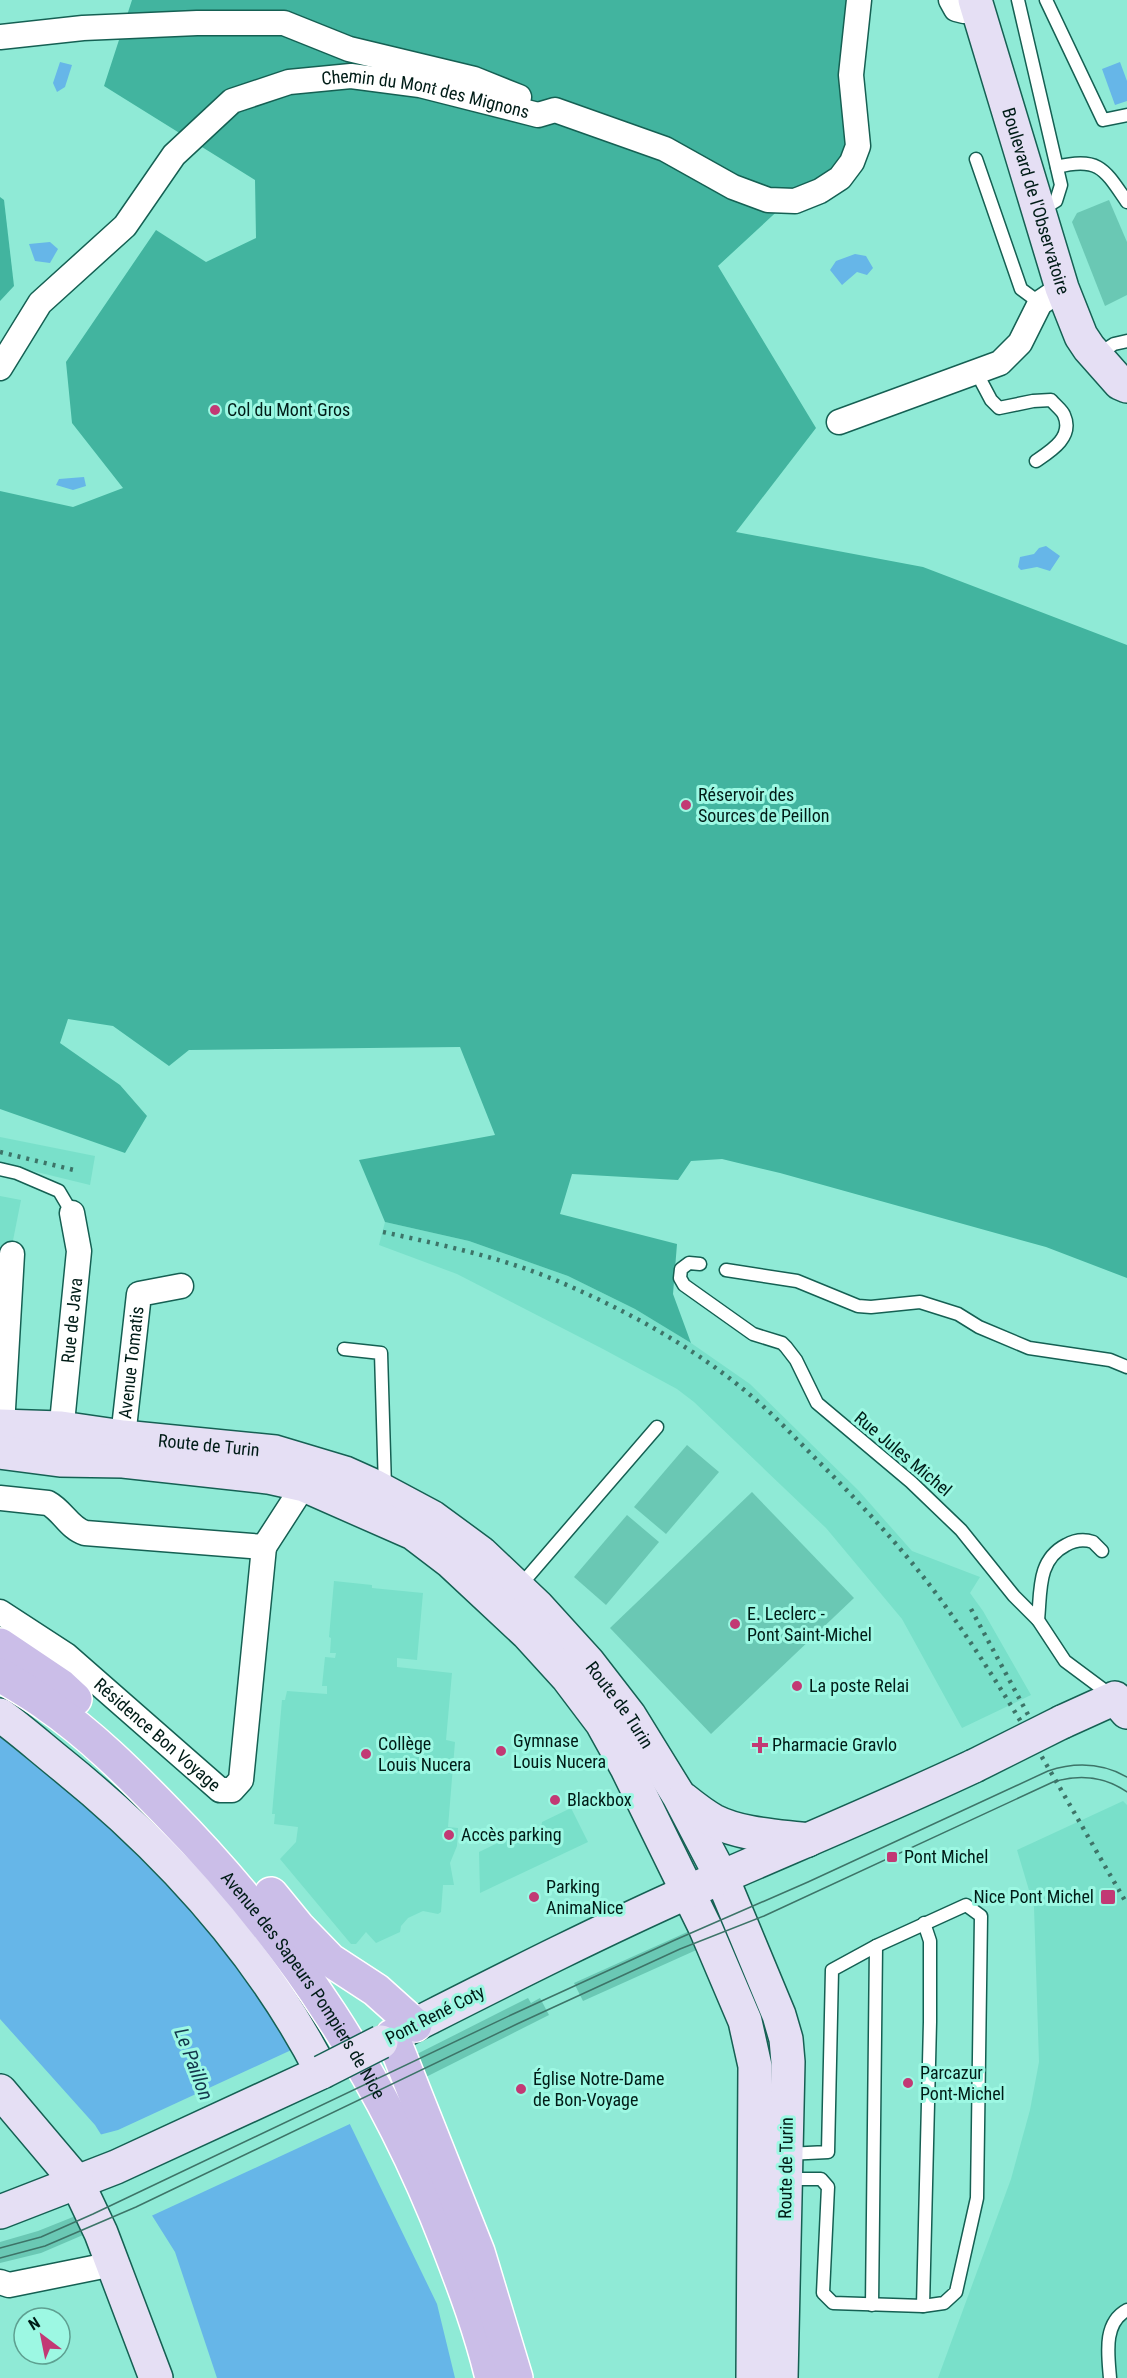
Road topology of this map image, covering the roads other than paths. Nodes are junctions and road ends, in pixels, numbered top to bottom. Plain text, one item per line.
1 (859, 0) edge
2 (1018, 0) edge
3 (1046, 0) edge
4 (968, 3) edge
5 (0, 36) edge
6 (555, 110) junction
7 (1127, 115) edge
8 (976, 159) dead end
9 (1057, 167) junction
10 (1127, 202) edge
11 (1039, 211) junction
12 (1051, 295) junction
13 (1127, 341) edge
14 (1096, 356) junction
15 (0, 368) edge
16 (982, 383) dead end
17 (1127, 386) edge
18 (839, 422) dead end
19 (1036, 461) dead end
20 (0, 1169) edge
21 (72, 1213) joint
22 (12, 1254) dead end
23 (700, 1264) dead end
24 (726, 1270) dead end
25 (181, 1286) dead end
26 (344, 1349) dead end
27 (1127, 1367) edge
28 (657, 1427) dead end
29 (1, 1434) edge
30 (123, 1437) junction
31 (60, 1444) junction
32 (304, 1485) junction
33 (385, 1492) junction
34 (0, 1498) edge
35 (264, 1547) junction
36 (1102, 1551) dead end
37 (510, 1598) junction
38 (0, 1612) edge
39 (1038, 1620) junction
40 (0, 1646) edge
41 (0, 1675) edge
42 (1123, 1702) edge
43 (2, 1710) edge
44 (679, 1796) junction
45 (810, 1840) junction
46 (722, 1878) junction
47 (688, 1892) junction
48 (924, 1923) junction
49 (876, 1946) junction
50 (396, 2034) junction
51 (322, 2072) junction
52 (0, 2091) edge
53 (771, 2167) junction
54 (77, 2182) junction
55 (0, 2212) edge
56 (113, 2264) junction
57 (0, 2282) edge
58 (872, 2305) junction
59 (923, 2306) junction
60 (1127, 2310) edge
61 (156, 2378) edge
62 (470, 2378) edge
63 (492, 2378) edge
64 (516, 2378) edge
65 (753, 2378) edge
66 (781, 2378) edge
67 (1110, 2378) edge

1 - 6 street, Chemin du Mont des Mignons
2 - 9 lane
3 - 7 lane
4 - 11 main road, Boulevard de l'Observatoire
5 - 6 street
6 - 15 street, Chemin du Mont des Mignons
8 - 12 lane
9 - 10 lane
9 - 11 lane
11 - 12 main road, Boulevard de l'Observatoire
12 - 14 main road, Boulevard de l'Observatoire
12 - 18 street
13 - 14 lane
14 - 17 main road, Boulevard de l'Observatoire
16 - 19 lane
20 - 21 lane
21 - 31 street, Rue de Java
22 - 29 street
23 - 39 lane, Rue Jules Michel
24 - 27 lane
25 - 30 street, Avenue Tomatis
26 - 33 lane
28 - 37 lane
29 - 31 main road, Route de Turin
30 - 31 main road, Route de Turin
30 - 33 main road, Route de Turin
31 - 32 main road, Route de Turin
32 - 35 street, Résidence Bon Voyage
32 - 37 main road, Route de Turin
33 - 37 main road, Route de Turin
34 - 35 street
35 - 38 street, Résidence Bon Voyage
36 - 39 lane
37 - 44 main road, Route de Turin
37 - 47 main road, Route de Turin
39 - 42 lane, Rue Jules Michel
40 - 50 main road
41 - 63 main road, Avenue des Sapeurs Pompiers de Nice
42 - 45 main road, Pont René Coty, bridge
43 - 51 main road
43 - 62 main road, Avenue des Sapeurs Pompiers de Nice
44 - 45 main road
44 - 46 main road, Route de Turin
45 - 46 main road, Pont René Coty
46 - 47 main road, Pont René Coty
46 - 53 main road, Route de Turin
47 - 50 main road, Pont René Coty
47 - 53 main road, Route de Turin
48 - 49 lane
48 - 59 lane
48 - 59 lane
49 - 53 lane
49 - 58 lane
50 - 51 main road, Pont René Coty, bridge
50 - 64 main road
51 - 54 main road, Pont René Coty
52 - 54 main road
53 - 58 lane
53 - 65 main road, Route de Turin
53 - 66 main road, Route de Turin
54 - 55 main road, Pont René Coty
54 - 56 main road
56 - 57 street
56 - 61 main road
58 - 59 lane
60 - 67 lane

